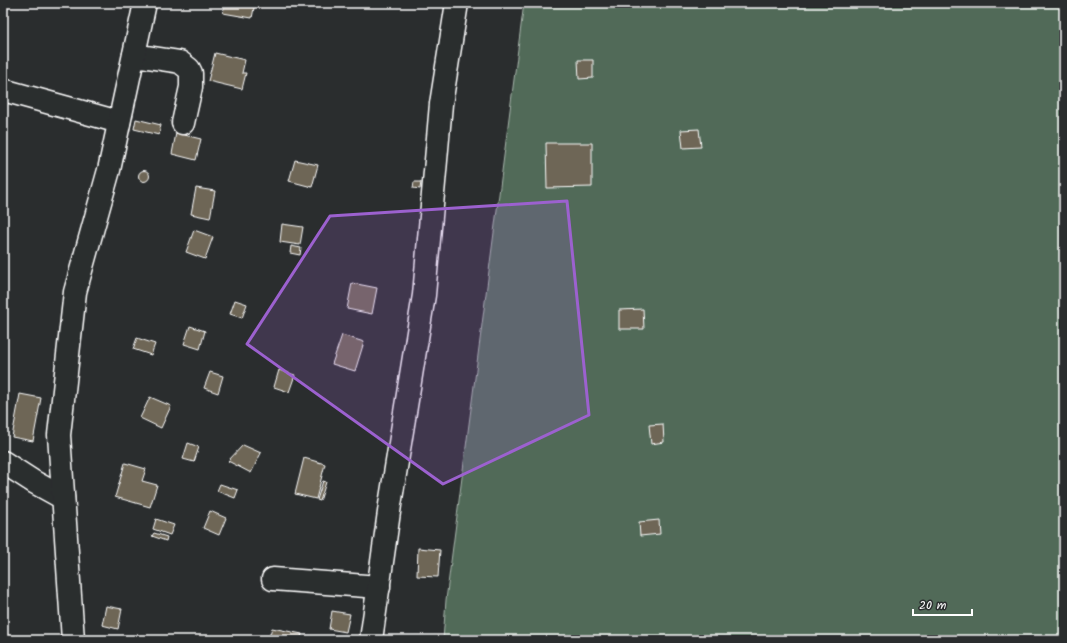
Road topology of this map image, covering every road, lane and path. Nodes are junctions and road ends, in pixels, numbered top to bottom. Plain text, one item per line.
1 (145, 3) edge
2 (457, 3) edge
3 (134, 55) junction
4 (3, 90) edge
5 (119, 122) junction
6 (183, 123) dead end
7 (3, 462) edge
8 (63, 498) junction
9 (273, 579) dead end
10 (379, 587) junction
11 (73, 640) edge
12 (371, 640) edge

1 - 3 street
2 - 10 street
3 - 5 street
3 - 6 street
4 - 5 street
5 - 8 street
7 - 8 street
8 - 11 street
9 - 10 street
10 - 12 street

